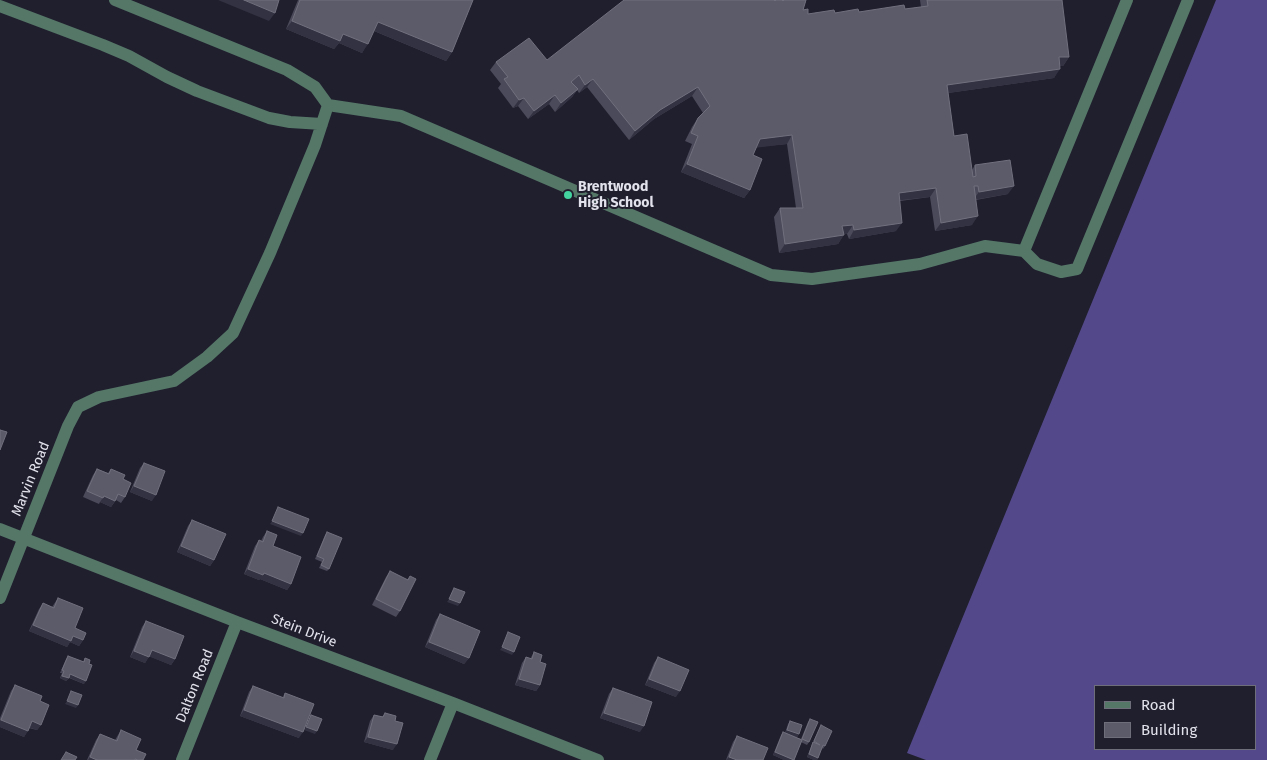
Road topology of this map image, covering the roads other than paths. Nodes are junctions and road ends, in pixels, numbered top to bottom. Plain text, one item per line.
1 (115, 0) edge
2 (1127, 0) edge
3 (1188, 0) edge
4 (0, 6) edge
5 (328, 106) junction
6 (322, 124) junction
7 (1024, 251) junction
8 (0, 528) edge
9 (24, 538) junction
10 (0, 598) edge
11 (237, 622) junction
12 (453, 703) junction
13 (182, 760) edge
14 (430, 760) edge
15 (598, 760) edge

1 - 5 street
2 - 7 street
3 - 7 street
4 - 6 street
5 - 6 street, Marvin Road
5 - 7 street
6 - 9 street, Marvin Road
8 - 9 street, Stein Drive
9 - 10 street, Marvin Road
9 - 11 street, Stein Drive
11 - 12 street, Stein Drive
11 - 13 street, Dalton Road
12 - 14 street
12 - 15 street, Stein Drive

